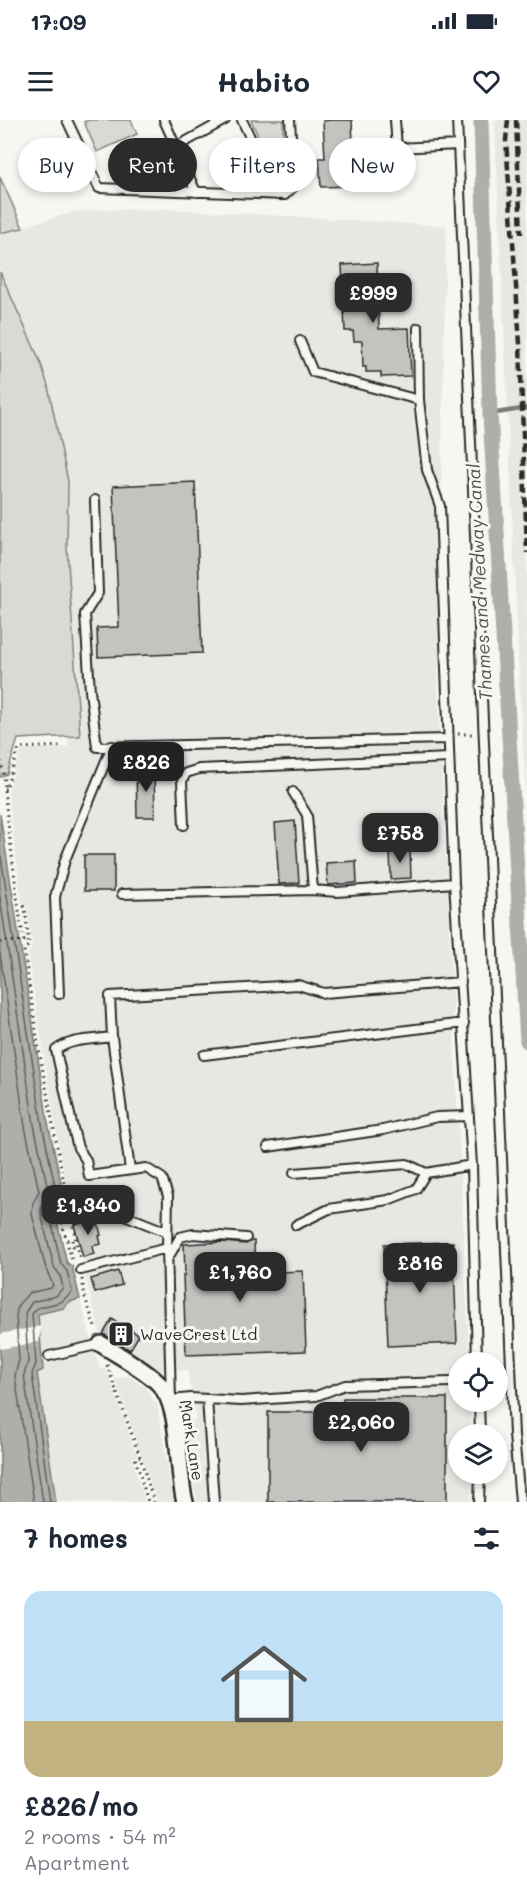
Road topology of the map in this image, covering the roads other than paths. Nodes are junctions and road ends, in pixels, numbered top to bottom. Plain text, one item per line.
1 (67, 120) edge
2 (164, 120) edge
3 (225, 120) edge
4 (242, 120) edge
5 (290, 120) edge
6 (395, 120) edge
7 (457, 120) edge
8 (172, 138) edge
9 (192, 138) edge
10 (396, 138) edge
11 (458, 145) junction
12 (416, 147) edge
13 (108, 189) edge
14 (196, 192) edge
15 (277, 195) junction
16 (418, 328) dead end
17 (300, 341) dead end
18 (419, 400) junction
19 (95, 500) dead end
20 (448, 737) junction
21 (112, 746) junction
22 (449, 758) junction
23 (293, 792) dead end
24 (184, 825) dead end
25 (454, 883) junction
26 (313, 890) junction
27 (122, 894) dead end
28 (461, 982) junction
29 (58, 994) dead end
30 (464, 1023) junction
31 (112, 1037) junction
32 (204, 1055) dead end
33 (470, 1116) junction
34 (268, 1147) dead end
35 (472, 1165) junction
36 (130, 1170) junction
37 (294, 1173) dead end
38 (426, 1173) junction
39 (78, 1216) dead end
40 (296, 1225) dead end
41 (167, 1232) junction
42 (246, 1238) dead end
43 (167, 1248) junction
44 (168, 1260) junction
45 (81, 1270) road end
46 (101, 1344) joint
47 (477, 1352) edge
48 (49, 1356) dead end
49 (448, 1382) edge
50 (207, 1399) junction
51 (171, 1400) junction
52 (480, 1484) edge
53 (185, 1502) edge
54 (214, 1502) edge
55 (479, 1502) edge
56 (520, 1502) edge

1 - 13 lane
2 - 8 lane
3 - 9 lane
4 - 15 lane
5 - 15 lane
6 - 10 lane
7 - 11 lane
11 - 12 lane
11 - 56 lane
14 - 15 lane
16 - 18 lane
17 - 18 lane
18 - 20 lane
19 - 21 lane
20 - 21 lane
20 - 22 lane
21 - 29 lane
22 - 24 lane
22 - 25 lane
23 - 26 lane
25 - 26 lane
25 - 28 lane
26 - 27 lane
28 - 30 lane
28 - 31 lane
30 - 32 lane
30 - 33 lane
31 - 36 lane
31 - 36 lane
33 - 34 lane
33 - 35 lane
35 - 38 lane
35 - 47 lane
36 - 41 lane
37 - 38 lane
38 - 40 lane
39 - 41 lane
41 - 43 lane
42 - 44 lane
43 - 44 lane
43 - 45 lane
44 - 51 lane
46 - 48 lane
46 - 51 street, Mark Lane
49 - 50 lane
50 - 51 lane
50 - 54 lane
51 - 53 street, Mark Lane
52 - 55 lane

